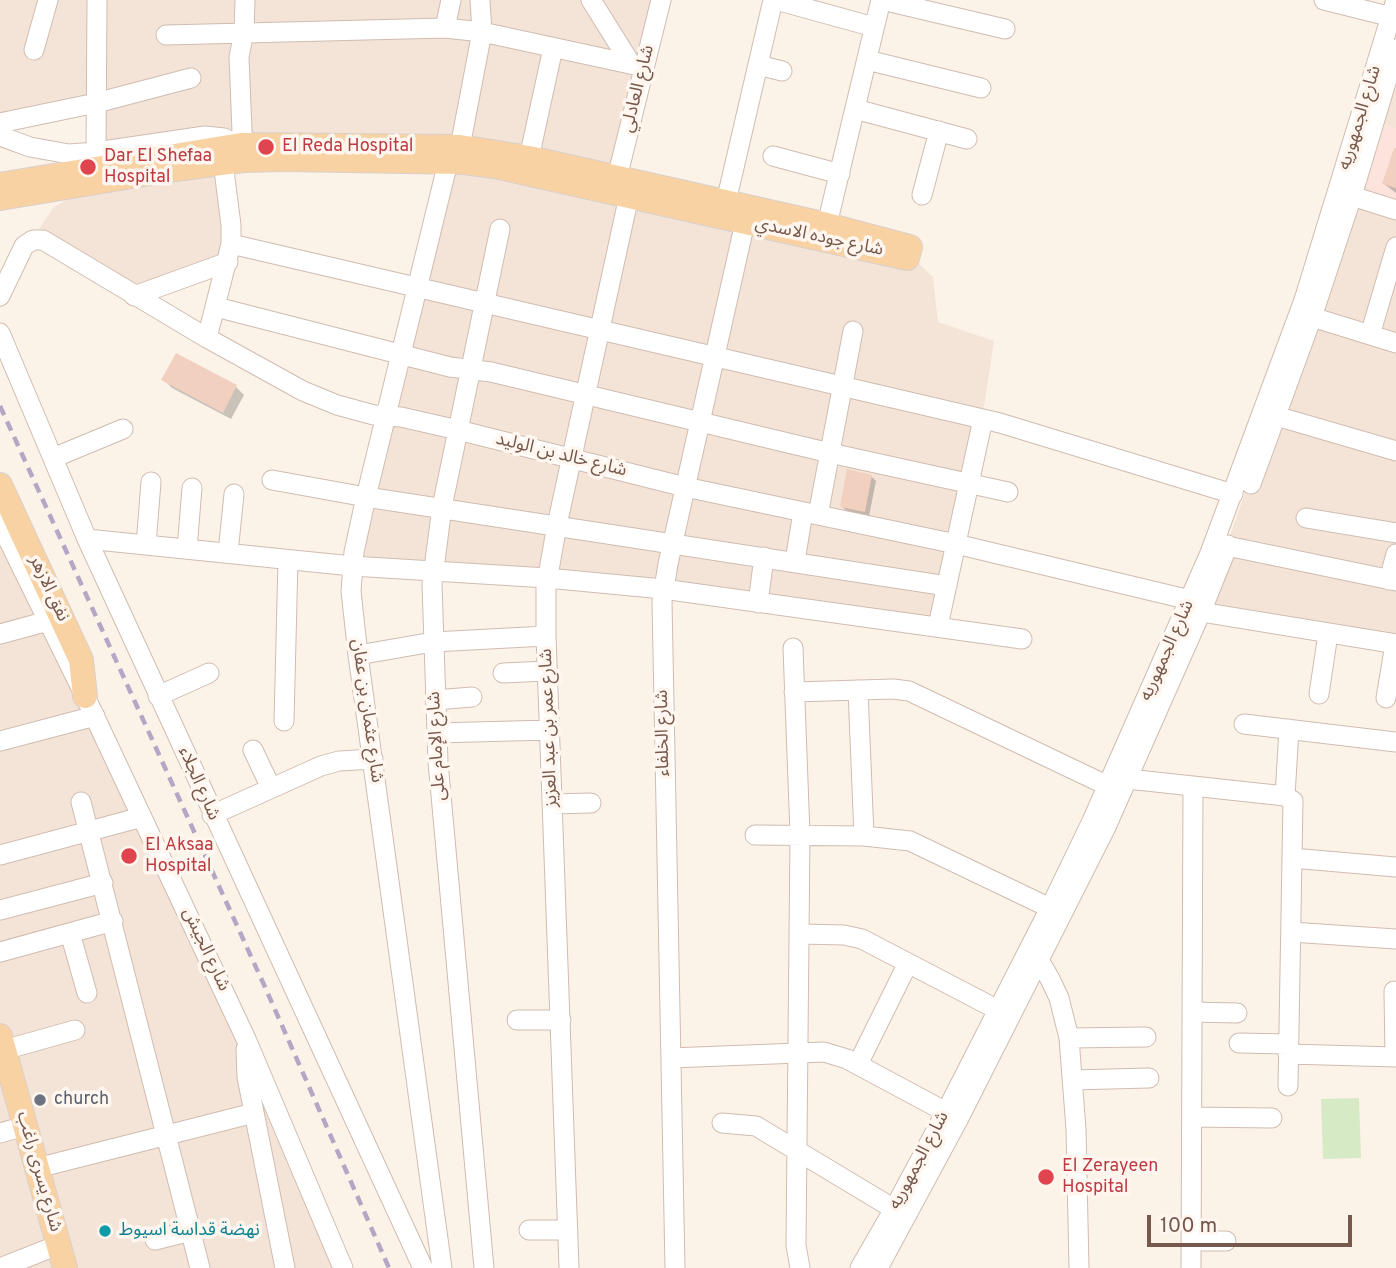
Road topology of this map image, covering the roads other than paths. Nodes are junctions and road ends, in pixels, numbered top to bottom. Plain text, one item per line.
1 (48, 0) edge
2 (97, 0) edge
3 (245, 0) edge
4 (451, 0) edge
5 (480, 0) edge
6 (591, 0) edge
7 (661, 0) edge
8 (774, 0) edge
9 (881, 0) edge
10 (1324, 0) edge
11 (1394, 12) edge
12 (874, 27) junction
13 (445, 28) junction
14 (1006, 29) dead end
15 (244, 32) junction
16 (482, 32) junction
17 (166, 35) dead end
18 (552, 48) junction
19 (1396, 49) edge
20 (34, 50) dead end
21 (867, 60) junction
22 (758, 65) junction
23 (637, 66) junction
24 (1393, 69) edge
25 (782, 71) dead end
26 (191, 78) dead end
27 (981, 88) dead end
28 (96, 103) junction
29 (855, 109) junction
30 (0, 122) edge
31 (939, 131) junction
32 (0, 136) edge
33 (967, 139) dead end
34 (96, 152) junction
35 (454, 154) junction
36 (236, 156) junction
37 (773, 156) dead end
38 (529, 158) junction
39 (840, 174) junction
40 (56, 183) junction
41 (0, 185) edge
42 (623, 187) junction
43 (922, 195) dead end
44 (1352, 196) junction
45 (0, 198) edge
46 (1396, 210) edge
47 (740, 211) junction
48 (0, 212) edge
49 (500, 229) dead end
50 (826, 233) joint
51 (1396, 247) edge
52 (230, 253) junction
53 (418, 286) junction
54 (0, 296) edge
55 (134, 296) junction
56 (484, 302) junction
57 (216, 307) junction
58 (1312, 317) junction
59 (600, 329) junction
60 (853, 331) dead end
61 (0, 333) edge
62 (1370, 335) junction
63 (207, 338) junction
64 (1396, 343) edge
65 (401, 355) junction
66 (715, 356) junction
67 (470, 369) junction
68 (843, 387) junction
69 (585, 394) junction
70 (1276, 415) junction
71 (385, 417) junction
72 (983, 419) junction
73 (700, 422) junction
74 (123, 429) dead end
75 (458, 430) junction
76 (1396, 451) edge
77 (830, 453) junction
78 (53, 458) junction
79 (571, 459) junction
80 (272, 480) dead end
81 (151, 482) dead end
82 (969, 484) junction
83 (0, 485) edge
84 (685, 486) junction
85 (192, 488) dead end
86 (1008, 492) dead end
87 (234, 494) dead end
88 (1233, 494) junction
89 (366, 497) junction
90 (442, 507) junction
91 (810, 513) junction
92 (1306, 518) dead end
93 (0, 523) edge
94 (557, 525) junction
95 (1396, 533) edge
96 (87, 539) junction
97 (672, 543) junction
98 (956, 544) junction
99 (146, 545) junction
100 (1227, 546) junction
101 (187, 549) junction
102 (228, 554) junction
103 (1396, 554) edge
104 (764, 557) junction
105 (288, 560) junction
106 (795, 561) junction
107 (352, 566) junction
108 (433, 570) junction
109 (547, 578) junction
110 (1392, 581) edge
111 (947, 586) junction
112 (663, 589) junction
113 (758, 603) junction
114 (1196, 606) junction
115 (48, 621) junction
116 (938, 626) junction
117 (0, 634) edge
118 (1328, 634) junction
119 (546, 636) junction
120 (1022, 639) dead end
121 (433, 642) junction
122 (1395, 644) edge
123 (793, 648) dead end
124 (358, 655) junction
125 (547, 671) junction
126 (209, 673) dead end
127 (503, 673) dead end
128 (858, 690) junction
129 (794, 692) junction
130 (1319, 694) dead end
131 (158, 696) junction
132 (472, 697) dead end
133 (1386, 698) dead end
134 (435, 700) junction
135 (90, 706) junction
136 (284, 721) dead end
137 (1244, 724) dead end
138 (1289, 729) junction
139 (550, 730) junction
140 (436, 733) junction
141 (0, 741) edge
142 (1396, 742) edge
143 (253, 750) dead end
144 (373, 759) junction
145 (1128, 779) junction
146 (1108, 786) junction
147 (1193, 786) junction
148 (271, 788) junction
149 (1285, 796) junction
150 (81, 802) dead end
151 (591, 803) dead end
152 (553, 804) junction
153 (212, 815) junction
154 (142, 817) junction
155 (90, 831) junction
156 (800, 834) junction
157 (755, 835) dead end
158 (864, 836) junction
159 (0, 855) edge
160 (1292, 858) junction
161 (1396, 867) edge
162 (103, 883) junction
163 (1050, 908) junction
164 (0, 910) edge
165 (113, 921) junction
166 (70, 933) junction
167 (1291, 933) junction
168 (800, 934) junction
169 (1396, 939) edge
170 (0, 952) edge
171 (1033, 957) junction
172 (908, 963) junction
173 (1016, 990) junction
174 (1394, 991) dead end
175 (87, 993) dead end
176 (998, 1010) junction
177 (1192, 1012) junction
178 (1237, 1013) dead end
179 (517, 1020) dead end
180 (561, 1020) junction
181 (75, 1030) dead end
182 (1146, 1037) dead end
183 (1069, 1038) junction
184 (246, 1039) junction
185 (2, 1043) edge
186 (1238, 1043) dead end
187 (1288, 1049) junction
188 (797, 1051) junction
189 (1396, 1056) edge
190 (671, 1058) junction
191 (858, 1065) junction
192 (1149, 1078) dead end
193 (1072, 1080) junction
194 (1288, 1086) dead end
195 (946, 1112) junction
196 (254, 1113) junction
197 (1192, 1117) junction
198 (1272, 1118) dead end
199 (722, 1123) dead end
200 (25, 1126) junction
201 (0, 1133) edge
202 (167, 1135) junction
203 (797, 1150) junction
204 (37, 1168) junction
205 (894, 1209) junction
206 (435, 1218) junction
207 (404, 1228) junction
208 (529, 1230) dead end
209 (568, 1230) junction
210 (191, 1231) junction
211 (155, 1240) dead end
212 (1191, 1241) junction
213 (1226, 1241) dead end
214 (62, 1257) edge
215 (0, 1268) edge
216 (200, 1268) edge
217 (285, 1268) edge
218 (343, 1268) edge
219 (423, 1268) edge
220 (442, 1268) edge
221 (484, 1268) edge
222 (569, 1268) edge
223 (675, 1268) edge
224 (800, 1268) edge
225 (860, 1268) edge
226 (878, 1268) edge
227 (1079, 1268) edge
228 (1191, 1268) edge

1 - 20 street
2 - 28 street
3 - 15 street
4 - 13 street
5 - 16 street, شارع عثمان بن عفان
6 - 23 street
7 - 23 street, شارع العادلي
8 - 12 street
8 - 22 street, شارع الخلفاء
9 - 12 street
9 - 14 street
10 - 11 street
11 - 88 street, شارع الجمهوريه
12 - 21 street
13 - 15 street
13 - 16 street
15 - 17 street
15 - 36 street
16 - 18 street
16 - 35 street, شارع عثمان بن عفان
18 - 23 street
18 - 38 street
19 - 24 street, شارع الجمهوريه
21 - 27 street
21 - 29 street
22 - 25 street
22 - 47 street, شارع الخلفاء
23 - 42 street, شارع العادلي
24 - 44 street, شارع الجمهوريه
26 - 28 street
28 - 30 street
28 - 34 street
29 - 31 street
29 - 39 street
31 - 33 street
31 - 43 street
32 - 34 street, شارع جوده الاسدي
34 - 36 street, شارع جوده الاسدي
35 - 36 main road, شارع جوده الاسدي
35 - 38 main road, شارع جوده الاسدي
35 - 42 main road, شارع جوده الاسدي
35 - 53 street, شارع عثمان بن عفان
36 - 40 main road, شارع جوده الاسدي
36 - 52 street
37 - 39 street
38 - 42 main road, شارع جوده الاسدي
39 - 50 street
40 - 41 main road
40 - 45 main road
40 - 48 main road
42 - 47 main road, شارع جوده الاسدي
42 - 59 street, شارع عمر بن عبد العزيز
44 - 46 street
44 - 58 street, شارع الجمهوريه
47 - 50 main road, شارع جوده الاسدي
47 - 66 street, شارع الخلفاء
49 - 56 street, شارع الإمام على
51 - 62 street
52 - 53 street
52 - 55 street
52 - 57 street
53 - 56 street
53 - 65 street, شارع عثمان بن عفان
54 - 55 street, شارع خالد بن الوليد
55 - 63 street, شارع خالد بن الوليد
56 - 59 street
56 - 67 street, شارع الإمام على
57 - 63 street
57 - 65 street
58 - 62 street
58 - 70 street, شارع الجمهوريه
59 - 66 street
59 - 69 street, شارع عمر بن عبد العزيز
60 - 68 street
61 - 78 street, شارع الجلاء
62 - 64 street
63 - 71 street, شارع خالد بن الوليد
65 - 67 street
65 - 71 street, شارع عثمان بن عفان
66 - 68 street
66 - 73 street, شارع الخلفاء
67 - 69 street
67 - 75 street, شارع الإمام على
68 - 72 street
68 - 77 street
69 - 73 street
69 - 79 street, شارع عمر بن عبد العزيز
70 - 76 street
70 - 100 street, شارع الجمهوريه
71 - 75 street, شارع خالد بن الوليد
71 - 89 street, شارع عثمان بن عفان
72 - 82 street
72 - 88 street
73 - 77 street
73 - 84 street, شارع الخلفاء
74 - 78 street
75 - 79 street, شارع خالد بن الوليد
75 - 90 street, شارع الإمام على
77 - 82 street
77 - 91 street
78 - 96 street, شارع الجلاء
79 - 84 street, شارع خالد بن الوليد
79 - 94 street, شارع عمر بن عبد العزيز
80 - 89 street
81 - 99 street
82 - 86 street
82 - 98 street
83 - 135 main road, نفق الازهر
84 - 91 street, شارع خالد بن الوليد
84 - 97 street, شارع الخلفاء
85 - 101 street
87 - 102 street
88 - 114 street, شارع الجمهوريه
89 - 90 street
89 - 107 street, شارع عثمان بن عفان
90 - 94 street
90 - 108 street, شارع الإمام على
91 - 98 street, شارع خالد بن الوليد
91 - 106 street
92 - 95 street
93 - 115 street, شارع الجيش
94 - 97 street
94 - 109 street, شارع عمر بن عبد العزيز
96 - 99 street
96 - 131 street, شارع الجلاء
97 - 104 street
97 - 112 street, شارع الخلفاء
98 - 111 street
98 - 114 street, شارع خالد بن الوليد
99 - 101 street
100 - 110 street
100 - 114 street, شارع الجمهوريه
101 - 102 street
102 - 105 street
103 - 110 street
104 - 106 street
104 - 113 street
105 - 107 street
105 - 136 street
106 - 111 street
107 - 108 street
107 - 124 street, شارع عثمان بن عفان
108 - 109 street
108 - 121 street, شارع الإمام على
109 - 112 street
109 - 119 street, شارع عمر بن عبد العزيز
111 - 116 street
112 - 113 street
112 - 190 street, شارع الخلفاء
113 - 116 street
114 - 118 street, شارع خالد بن الوليد
114 - 145 street, شارع الجمهوريه
114 - 146 street, شارع الجمهوريه
115 - 117 street
115 - 135 street, شارع الجيش
116 - 120 street
118 - 122 street, شارع خالد بن الوليد
118 - 130 street
119 - 121 street
119 - 125 street, شارع عمر بن عبد العزيز
121 - 124 street
121 - 134 street, شارع الإمام على
122 - 133 street
123 - 129 street
124 - 144 street, شارع عثمان بن عفان
125 - 127 street
125 - 139 street, شارع عمر بن عبد العزيز
126 - 131 street
128 - 129 street
128 - 146 street
128 - 158 street
129 - 156 street
131 - 153 street, شارع الجلاء
132 - 134 street
134 - 140 street, شارع الإمام على
135 - 141 street
135 - 154 street, شارع الجيش
137 - 138 street
138 - 142 street
138 - 149 street
139 - 140 street
139 - 152 street, شارع عمر بن عبد العزيز
140 - 221 street, شارع الإمام على
143 - 148 street
144 - 148 street
144 - 206 street, شارع عثمان بن عفان
145 - 147 street
145 - 171 street, شارع الجمهوريه
146 - 163 street, شارع الجمهوريه
147 - 149 street
147 - 177 street
148 - 153 street
149 - 160 street
150 - 155 street
151 - 152 street
152 - 180 street, شارع عمر بن عبد العزيز
153 - 207 street, شارع الجلاء
154 - 155 street
154 - 184 street, شارع الجيش
155 - 159 street
155 - 162 street
156 - 157 street
156 - 158 street
156 - 168 street
158 - 163 street
160 - 161 street
160 - 167 street
162 - 164 street
162 - 165 street
163 - 171 street, شارع الجمهوريه
165 - 166 street
165 - 202 street
166 - 170 street
166 - 175 street
167 - 169 street
167 - 187 street
168 - 172 street
168 - 188 street
171 - 173 street, شارع الجمهوريه
171 - 183 street
172 - 176 street
172 - 191 street
173 - 176 street, شارع الجمهوريه
173 - 226 street, شارع الجمهوريه
174 - 189 street
176 - 195 street, شارع الجمهوريه
177 - 178 street
177 - 197 street
179 - 180 street
180 - 209 street, شارع عمر بن عبد العزيز
181 - 185 street
182 - 183 street
183 - 193 street
184 - 196 street
184 - 218 street, شارع الجيش
185 - 200 main road, شارع يسرى راغب
186 - 187 street
187 - 189 street
187 - 194 street
188 - 190 street
188 - 191 street
188 - 203 street
190 - 223 street, شارع الخلفاء
191 - 195 street
192 - 193 street
193 - 227 street
195 - 205 street, شارع الجمهوريه
196 - 202 street
196 - 217 street
197 - 198 street
197 - 212 street
199 - 203 street
200 - 201 street
200 - 204 main road, شارع يسرى راغب
202 - 204 street
202 - 210 street
203 - 205 street
203 - 224 street
204 - 214 main road, شارع يسرى راغب
205 - 225 street, شارع الجمهوريه
206 - 207 street
206 - 220 street, شارع عثمان بن عفان
207 - 219 street, شارع الجلاء
208 - 209 street
209 - 222 street, شارع عمر بن عبد العزيز
210 - 211 street
210 - 216 street
212 - 213 street
212 - 228 street
214 - 215 street

